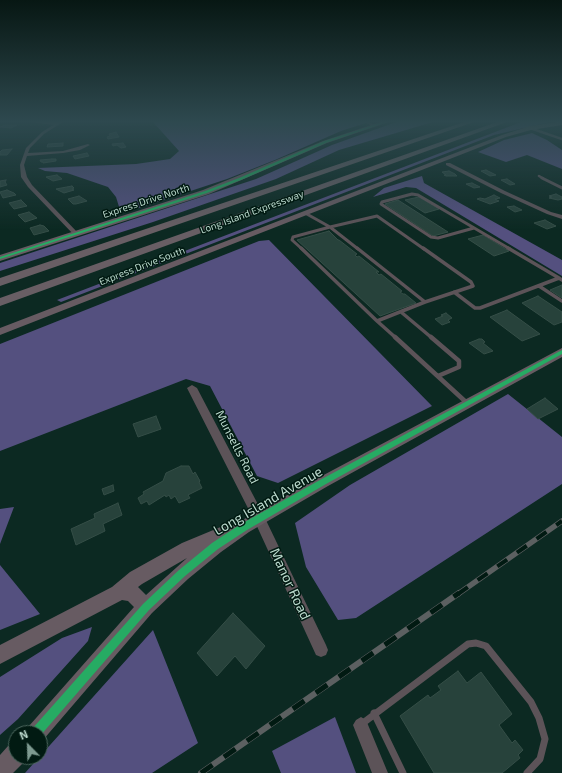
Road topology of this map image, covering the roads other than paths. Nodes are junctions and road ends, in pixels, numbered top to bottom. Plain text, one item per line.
1 (24, 158) edge
2 (288, 158) edge
3 (364, 158) edge
4 (404, 158) edge
5 (447, 158) edge
6 (331, 159) dead end
7 (448, 164) dead end
8 (539, 176) dead end
9 (562, 188) edge
10 (231, 203) junction
11 (306, 213) junction
12 (562, 217) edge
13 (237, 218) junction
14 (330, 227) junction
15 (474, 228) junction
16 (76, 234) junction
17 (0, 258) edge
18 (561, 279) edge
19 (0, 282) edge
20 (538, 286) junction
21 (454, 292) junction
22 (562, 301) edge
23 (0, 302) edge
24 (425, 302) junction
25 (401, 312) junction
26 (0, 313) edge
27 (377, 321) junction
28 (0, 332) edge
29 (562, 352) edge
30 (438, 376) junction
31 (192, 388) dead end
32 (467, 403) junction
33 (258, 518) junction
34 (118, 592) junction
35 (146, 607) junction
36 (320, 650) dead end
37 (0, 655) edge
38 (374, 713) junction
39 (43, 725) edge
40 (361, 725) joint
41 (8, 763) edge
42 (0, 772) edge
43 (380, 773) edge
44 (403, 773) edge
45 (527, 773) edge

1 - 16 street
2 - 16 main road, Express Drive North
3 - 10 highway, Long Island Expressway
4 - 13 highway, Long Island Expressway
5 - 11 main road, Express Drive South
6 - 10 highway
7 - 12 street
8 - 9 lane
10 - 19 highway, Long Island Expressway
11 - 14 lane
11 - 28 main road, Express Drive South
13 - 23 highway, Long Island Expressway
13 - 26 highway
14 - 21 lane
14 - 24 lane
14 - 27 lane
15 - 15 lane
15 - 18 lane
16 - 17 main road, Express Drive North
18 - 20 lane
20 - 21 lane
20 - 22 lane
21 - 24 lane
24 - 25 lane
25 - 27 lane
25 - 30 lane
27 - 30 lane
29 - 32 main road, Long Island Avenue
30 - 32 lane
31 - 33 street, Munsells Road
32 - 33 main road, Long Island Avenue
33 - 34 main road
33 - 35 main road, Long Island Avenue
33 - 36 street, Manor Road
34 - 35 main road
34 - 37 main road
35 - 39 main road, Long Island Avenue
38 - 40 lane
38 - 44 lane
38 - 45 lane
40 - 43 street
41 - 42 main road

